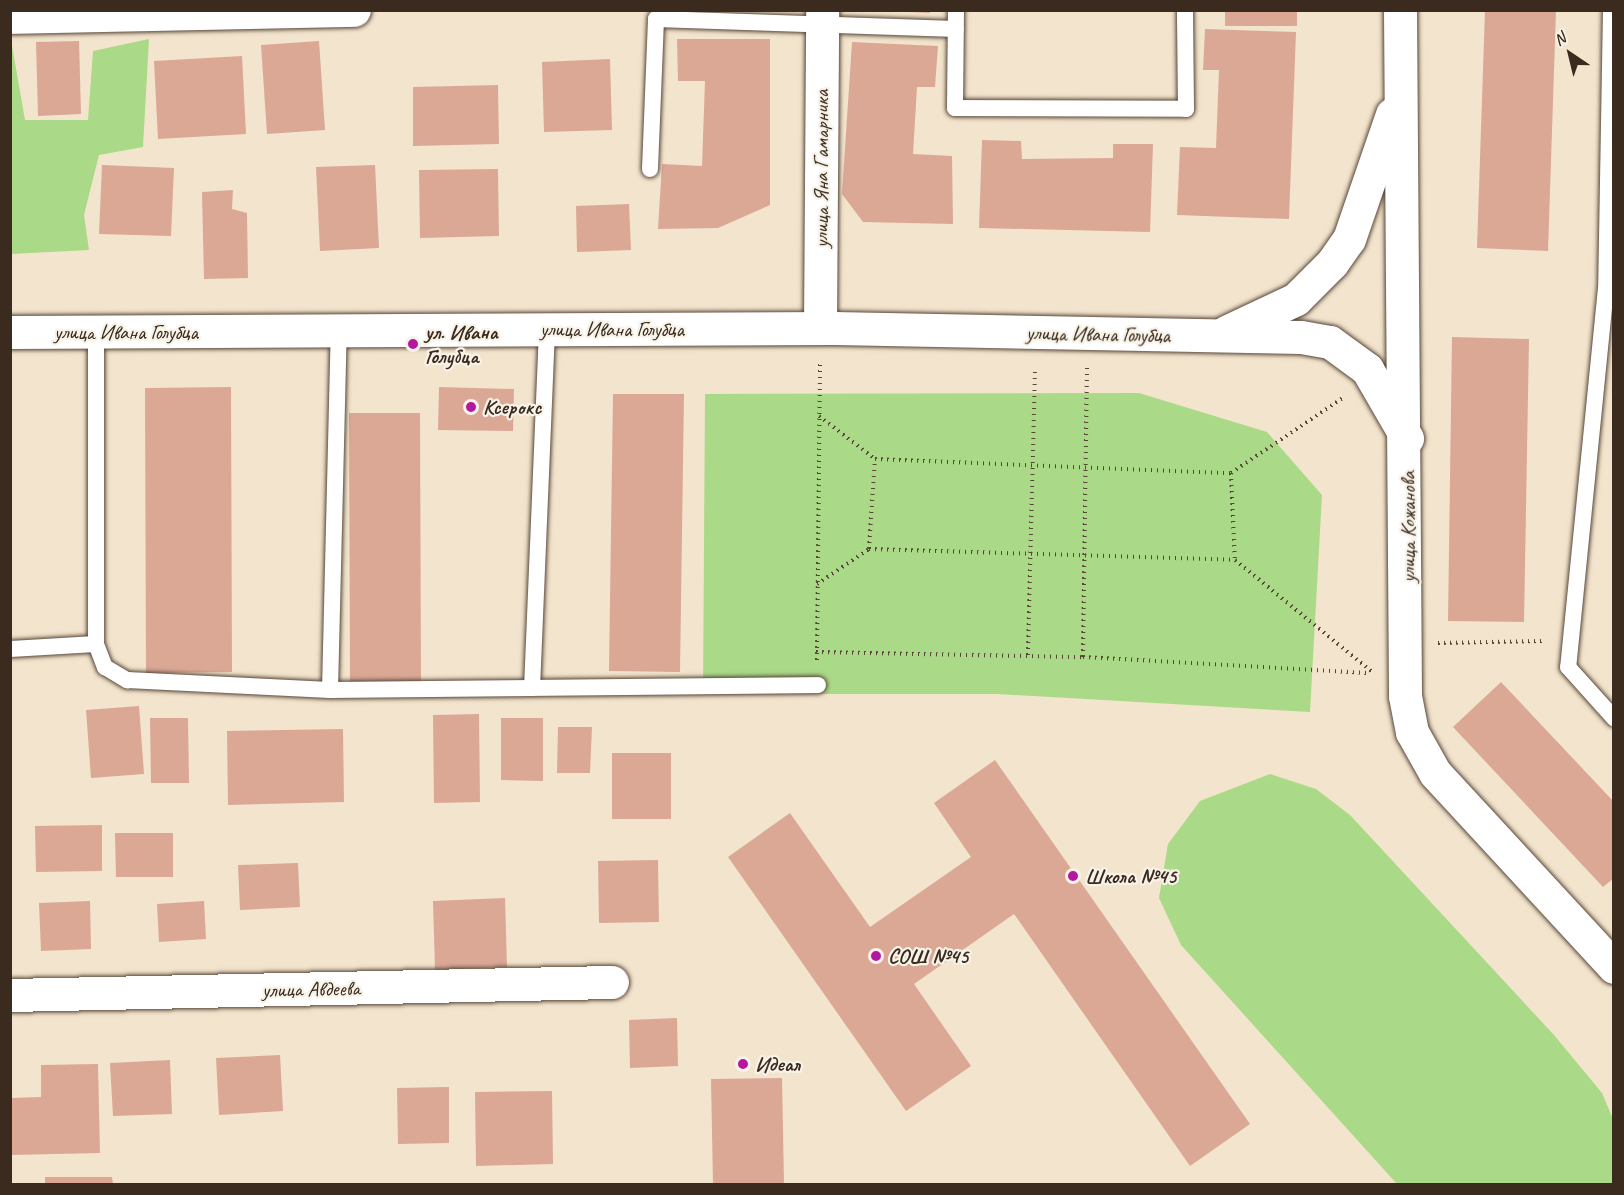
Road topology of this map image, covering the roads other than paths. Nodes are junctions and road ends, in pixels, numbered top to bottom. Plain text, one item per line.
1 (354, 10) edge
2 (957, 10) edge
3 (1185, 10) edge
4 (1400, 10) edge
5 (1611, 10) edge
6 (17, 15) edge
7 (656, 15) edge
8 (822, 15) edge
9 (956, 29) junction
10 (1612, 64) edge
11 (1399, 92) junction
12 (650, 170) dead end
13 (820, 328) junction
14 (547, 329) junction
15 (339, 331) junction
16 (10, 332) edge
17 (96, 332) junction
18 (1214, 336) junction
19 (1407, 438) junction
20 (96, 644) junction
21 (10, 649) edge
22 (818, 685) road end
23 (532, 688) junction
24 (330, 690) junction
25 (1614, 718) edge
26 (1614, 967) edge
27 (612, 982) dead end
28 (10, 995) edge

1 - 6 street
2 - 9 lane
3 - 9 lane
4 - 11 street, улица Кожанова
5 - 10 lane
7 - 8 lane
7 - 12 lane
8 - 9 lane
8 - 13 street, улица Яна Гамарника
10 - 25 lane
11 - 18 street
11 - 19 street, улица Кожанова
13 - 14 street, улица Ивана Голубца
13 - 18 street, улица Ивана Голубца
14 - 15 street, улица Ивана Голубца
14 - 23 lane
15 - 17 street, улица Ивана Голубца
15 - 24 lane
16 - 17 street, улица Ивана Голубца
17 - 20 lane
18 - 19 street, улица Ивана Голубца
19 - 26 street, улица Кожанова
20 - 21 lane
20 - 24 lane
22 - 23 lane
23 - 24 lane
27 - 28 street, улица Авдеева

